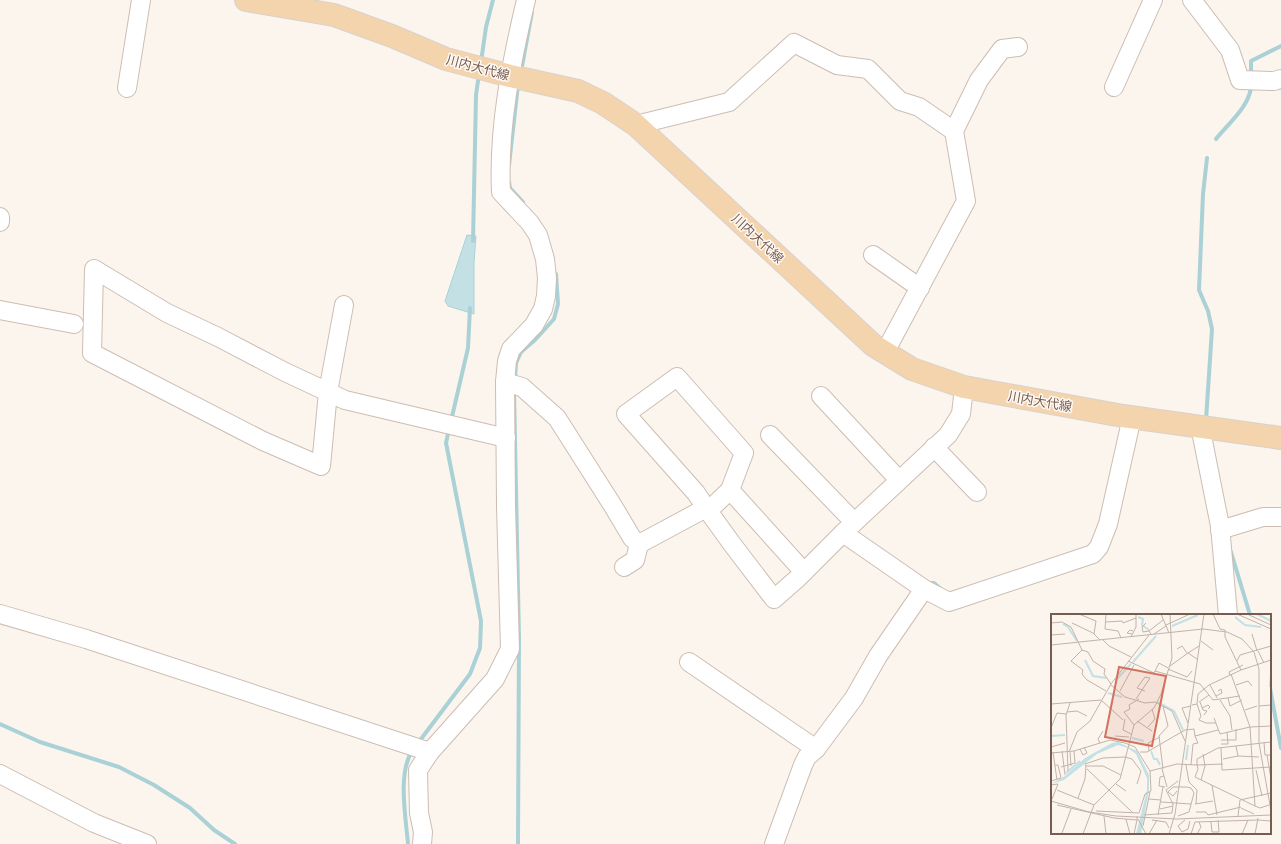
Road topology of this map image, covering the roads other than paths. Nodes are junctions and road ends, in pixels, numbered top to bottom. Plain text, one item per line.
1 (141, 0) edge
2 (246, 0) edge
3 (526, 0) edge
4 (1153, 0) edge
5 (1192, 0) edge
6 (1018, 47) dead end
7 (516, 77) junction
8 (1281, 79) edge
9 (1114, 87) dead end
10 (127, 88) dead end
11 (636, 125) junction
12 (954, 130) junction
13 (0, 217) edge
14 (0, 222) edge
15 (873, 255) dead end
16 (920, 288) junction
17 (344, 305) dead end
18 (0, 310) edge
19 (74, 324) dead end
20 (885, 352) junction
21 (513, 384) junction
22 (964, 387) junction
23 (328, 392) junction
24 (821, 396) dead end
25 (1132, 417) junction
26 (1200, 426) junction
27 (770, 434) dead end
28 (506, 438) junction
29 (1281, 438) edge
30 (934, 448) junction
31 (899, 480) junction
32 (730, 490) junction
33 (977, 492) dead end
34 (707, 509) junction
35 (1281, 517) edge
36 (849, 528) junction
37 (1220, 530) junction
38 (639, 544) junction
39 (624, 566) dead end
40 (804, 572) junction
41 (924, 589) junction
42 (0, 614) edge
43 (1228, 614) edge
44 (689, 662) dead end
45 (420, 749) junction
46 (816, 749) junction
47 (0, 774) edge
48 (147, 844) edge
49 (422, 844) edge
50 (774, 844) edge

1 - 10 street
2 - 7 main road, 川内大代線
3 - 7 street
4 - 9 street
5 - 8 street
6 - 12 street
7 - 11 main road, 川内大代線
7 - 21 street
11 - 12 street
11 - 20 main road, 川内大代線
12 - 16 street
13 - 14 street
15 - 16 street
16 - 20 street
17 - 23 street
18 - 19 street
20 - 22 main road, 川内大代線
21 - 28 street
21 - 38 street
22 - 25 main road, 川内大代線
22 - 30 street
23 - 23 street
23 - 28 street
24 - 31 street
25 - 26 main road, 川内大代線
25 - 41 street
26 - 29 main road, 川内大代線
26 - 37 street
27 - 36 street
28 - 45 street
30 - 31 street
30 - 33 street
31 - 36 street
32 - 34 street
32 - 34 street
32 - 40 street
34 - 38 street
34 - 40 street
35 - 37 street
36 - 40 street
36 - 41 street
37 - 43 street
38 - 39 street
41 - 46 street
42 - 45 street
44 - 46 street
45 - 49 street
46 - 50 street
47 - 48 street

